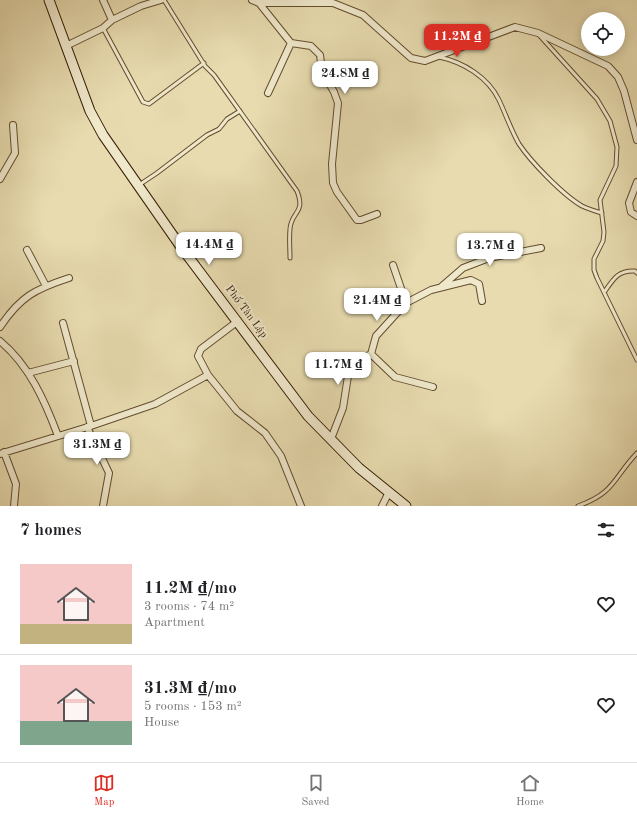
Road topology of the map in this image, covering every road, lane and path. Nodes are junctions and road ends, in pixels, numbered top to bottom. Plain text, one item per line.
1 (49, 0) edge
2 (102, 0) edge
3 (162, 0) edge
4 (252, 0) edge
5 (140, 3) edge
6 (259, 3) junction
7 (112, 20) junction
8 (103, 28) junction
9 (538, 34) junction
10 (291, 43) junction
11 (66, 46) junction
12 (434, 56) junction
13 (204, 63) junction
14 (268, 93) dead end
15 (240, 111) junction
16 (13, 125) dead end
17 (637, 140) edge
18 (0, 179) edge
19 (637, 182) edge
20 (138, 185) junction
21 (602, 213) junction
22 (377, 214) dead end
23 (637, 216) edge
24 (541, 248) dead end
25 (27, 250) dead end
26 (290, 258) dead end
27 (393, 265) dead end
28 (637, 273) edge
29 (69, 278) dead end
30 (46, 286) junction
31 (439, 288) junction
32 (605, 290) junction
33 (482, 301) dead end
34 (406, 303) junction
35 (238, 322) junction
36 (63, 323) dead end
37 (0, 327) edge
38 (0, 341) edge
39 (371, 354) junction
40 (637, 360) edge
41 (74, 361) junction
42 (28, 373) junction
43 (208, 375) junction
44 (433, 387) dead end
45 (89, 427) junction
46 (58, 436) junction
47 (331, 439) junction
48 (2, 453) edge
49 (637, 453) edge
50 (389, 492) junction
51 (14, 506) edge
52 (103, 506) edge
53 (301, 506) edge
54 (382, 506) edge
55 (406, 506) edge
56 (578, 506) edge

1 - 11 main road, Phố Tân Lập
2 - 7 street
3 - 5 street
3 - 13 lane
4 - 6 street
5 - 7 street
6 - 10 street
6 - 12 street
7 - 8 street
8 - 11 street
8 - 13 lane
9 - 12 street
9 - 17 street
9 - 21 lane
10 - 14 street
10 - 22 street
11 - 20 main road, Phố Tân Lập
12 - 21 lane
13 - 15 lane
15 - 20 lane
15 - 26 lane
16 - 18 street
19 - 23 street
20 - 35 main road, Phố Tân Lập
21 - 32 lane
24 - 31 street
25 - 30 street
27 - 34 street
28 - 32 lane
29 - 30 street
30 - 37 street
31 - 33 street
31 - 34 street
32 - 40 lane
34 - 39 street
35 - 43 street
35 - 47 main road, Phố Tân Lập
36 - 41 street
38 - 42 street
39 - 44 street
39 - 47 street
41 - 42 street
41 - 45 street
42 - 46 street
43 - 45 street
43 - 53 street
45 - 46 street
45 - 52 street
46 - 48 street
47 - 50 main road, Phố Tân Lập
48 - 51 street
49 - 56 lane
50 - 54 street
50 - 55 main road, Phố Tân Lập

